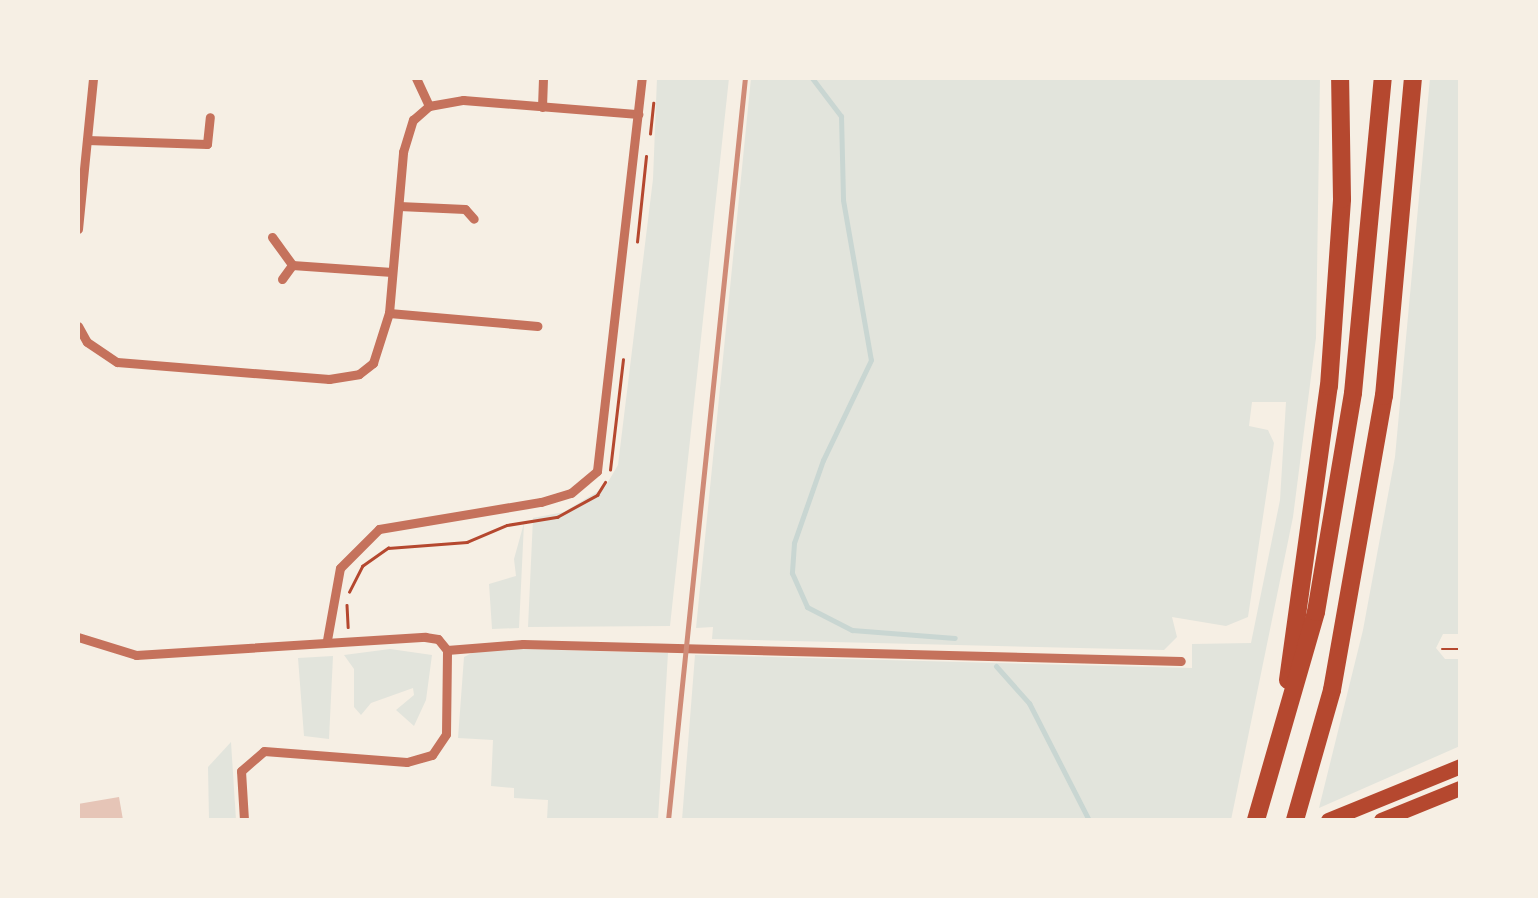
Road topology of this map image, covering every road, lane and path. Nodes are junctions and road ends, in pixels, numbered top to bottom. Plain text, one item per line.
1 (93, 78) edge
2 (416, 78) edge
3 (543, 78) edge
4 (642, 78) edge
5 (1340, 78) edge
6 (1382, 78) edge
7 (1412, 78) edge
8 (650, 95) dead end
9 (429, 106) junction
10 (542, 107) junction
11 (638, 114) junction
12 (210, 117) dead end
13 (87, 140) junction
14 (399, 206) junction
15 (474, 219) dead end
16 (78, 229) edge
17 (272, 237) dead end
18 (636, 246) dead end
19 (292, 264) junction
20 (392, 272) junction
21 (282, 279) dead end
22 (388, 313) junction
23 (78, 326) edge
24 (537, 326) dead end
25 (624, 358) dead end
26 (78, 637) edge
27 (327, 640) junction
28 (350, 640) junction
29 (1442, 649) dead end
30 (1460, 649) edge
31 (447, 650) junction
32 (1181, 661) dead end
33 (1280, 746) junction
34 (1460, 766) edge
35 (1460, 788) edge
36 (244, 820) edge
37 (1256, 820) edge
38 (1295, 820) edge
39 (1328, 820) edge
40 (1380, 820) edge

1 - 13 street
2 - 9 street
3 - 10 street
4 - 11 street
5 - 33 highway
6 - 33 highway
7 - 38 highway
8 - 18 path
9 - 10 street
9 - 14 street
10 - 11 street
11 - 27 street
12 - 13 street
13 - 16 street
14 - 15 street
14 - 20 street
17 - 19 street
19 - 20 street
19 - 21 street
20 - 22 street
22 - 23 street
22 - 24 street
25 - 28 path
26 - 27 street
27 - 28 street
28 - 31 street
29 - 30 path
31 - 32 street
31 - 36 street
33 - 37 highway
34 - 39 main road
35 - 40 main road

